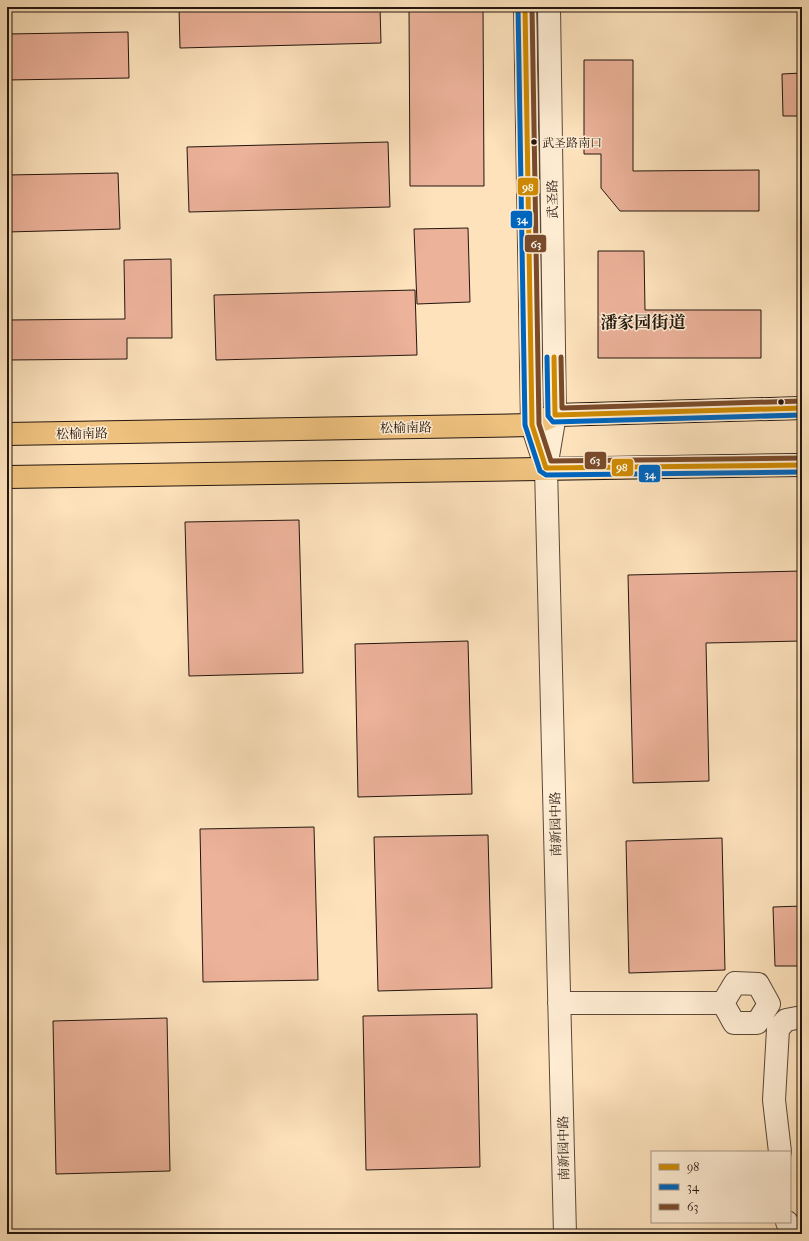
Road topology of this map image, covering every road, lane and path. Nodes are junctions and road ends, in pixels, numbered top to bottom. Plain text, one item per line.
1 (525, 7) edge
2 (550, 7) edge
3 (802, 408) edge
4 (555, 414) junction
5 (532, 425) junction
6 (7, 434) edge
7 (802, 465) edge
8 (546, 468) junction
9 (7, 478) edge
10 (559, 1003) junction
11 (723, 1003) junction
12 (764, 1011) junction
13 (794, 1018) edge
14 (780, 1151) edge
15 (787, 1223) edge
16 (565, 1234) edge
17 (792, 1234) edge

1 - 5 street, 武圣路
2 - 4 street, 武圣路
3 - 4 main road, 松榆南路
4 - 5 main road, 松榆南路
4 - 8 street, 南新园中路
5 - 6 main road, 松榆南路
5 - 8 street, 武圣路
7 - 8 main road
8 - 9 main road
8 - 10 street, 南新园中路
10 - 11 street
10 - 16 street, 南新园中路
11 - 12 street
11 - 12 street
12 - 13 street
13 - 14 street
15 - 17 street

